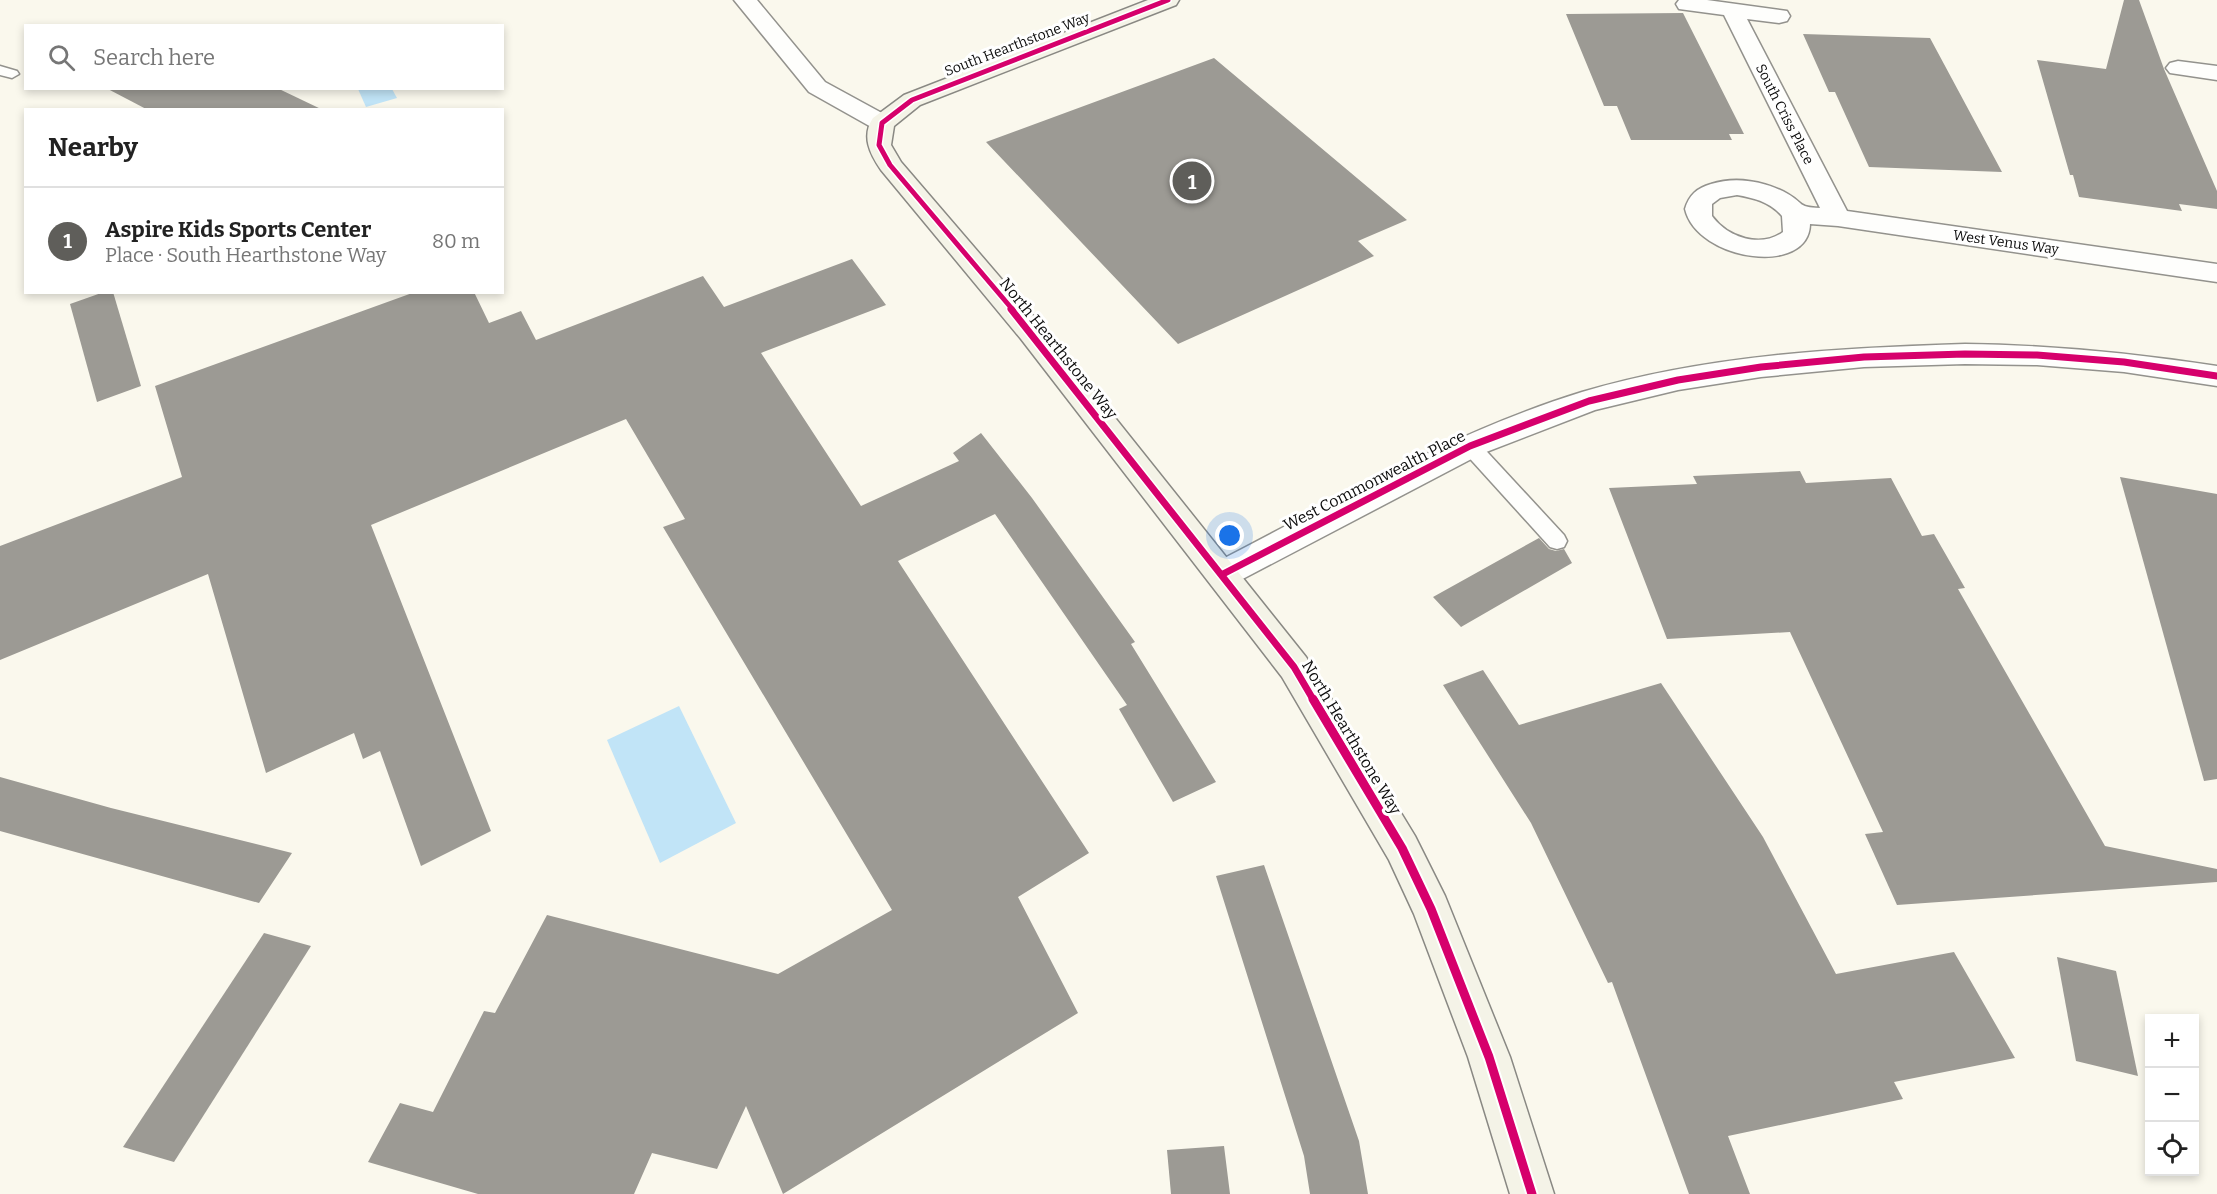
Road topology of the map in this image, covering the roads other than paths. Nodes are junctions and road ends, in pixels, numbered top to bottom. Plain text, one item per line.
1 (745, 0) edge
2 (1168, 0) edge
3 (1687, 4) dead end
4 (1732, 10) junction
5 (1779, 16) dead end
6 (2178, 68) dead end
7 (2217, 73) edge
8 (882, 123) junction
9 (1795, 215) dead end
10 (1838, 218) junction
11 (2217, 273) edge
12 (2217, 376) edge
13 (1470, 446) junction
14 (1557, 541) dead end
15 (1223, 574) junction
16 (1532, 1194) edge

1 - 8 street
2 - 8 street, South Hearthstone Way
3 - 4 street
4 - 5 street
4 - 10 street, South Criss Place
6 - 7 street
8 - 15 street, North Hearthstone Way
9 - 10 street, West Venus Way
10 - 11 street, West Venus Way
12 - 13 street, West Commonwealth Place
13 - 14 lane
13 - 15 street, West Commonwealth Place
15 - 16 street, North Hearthstone Way

